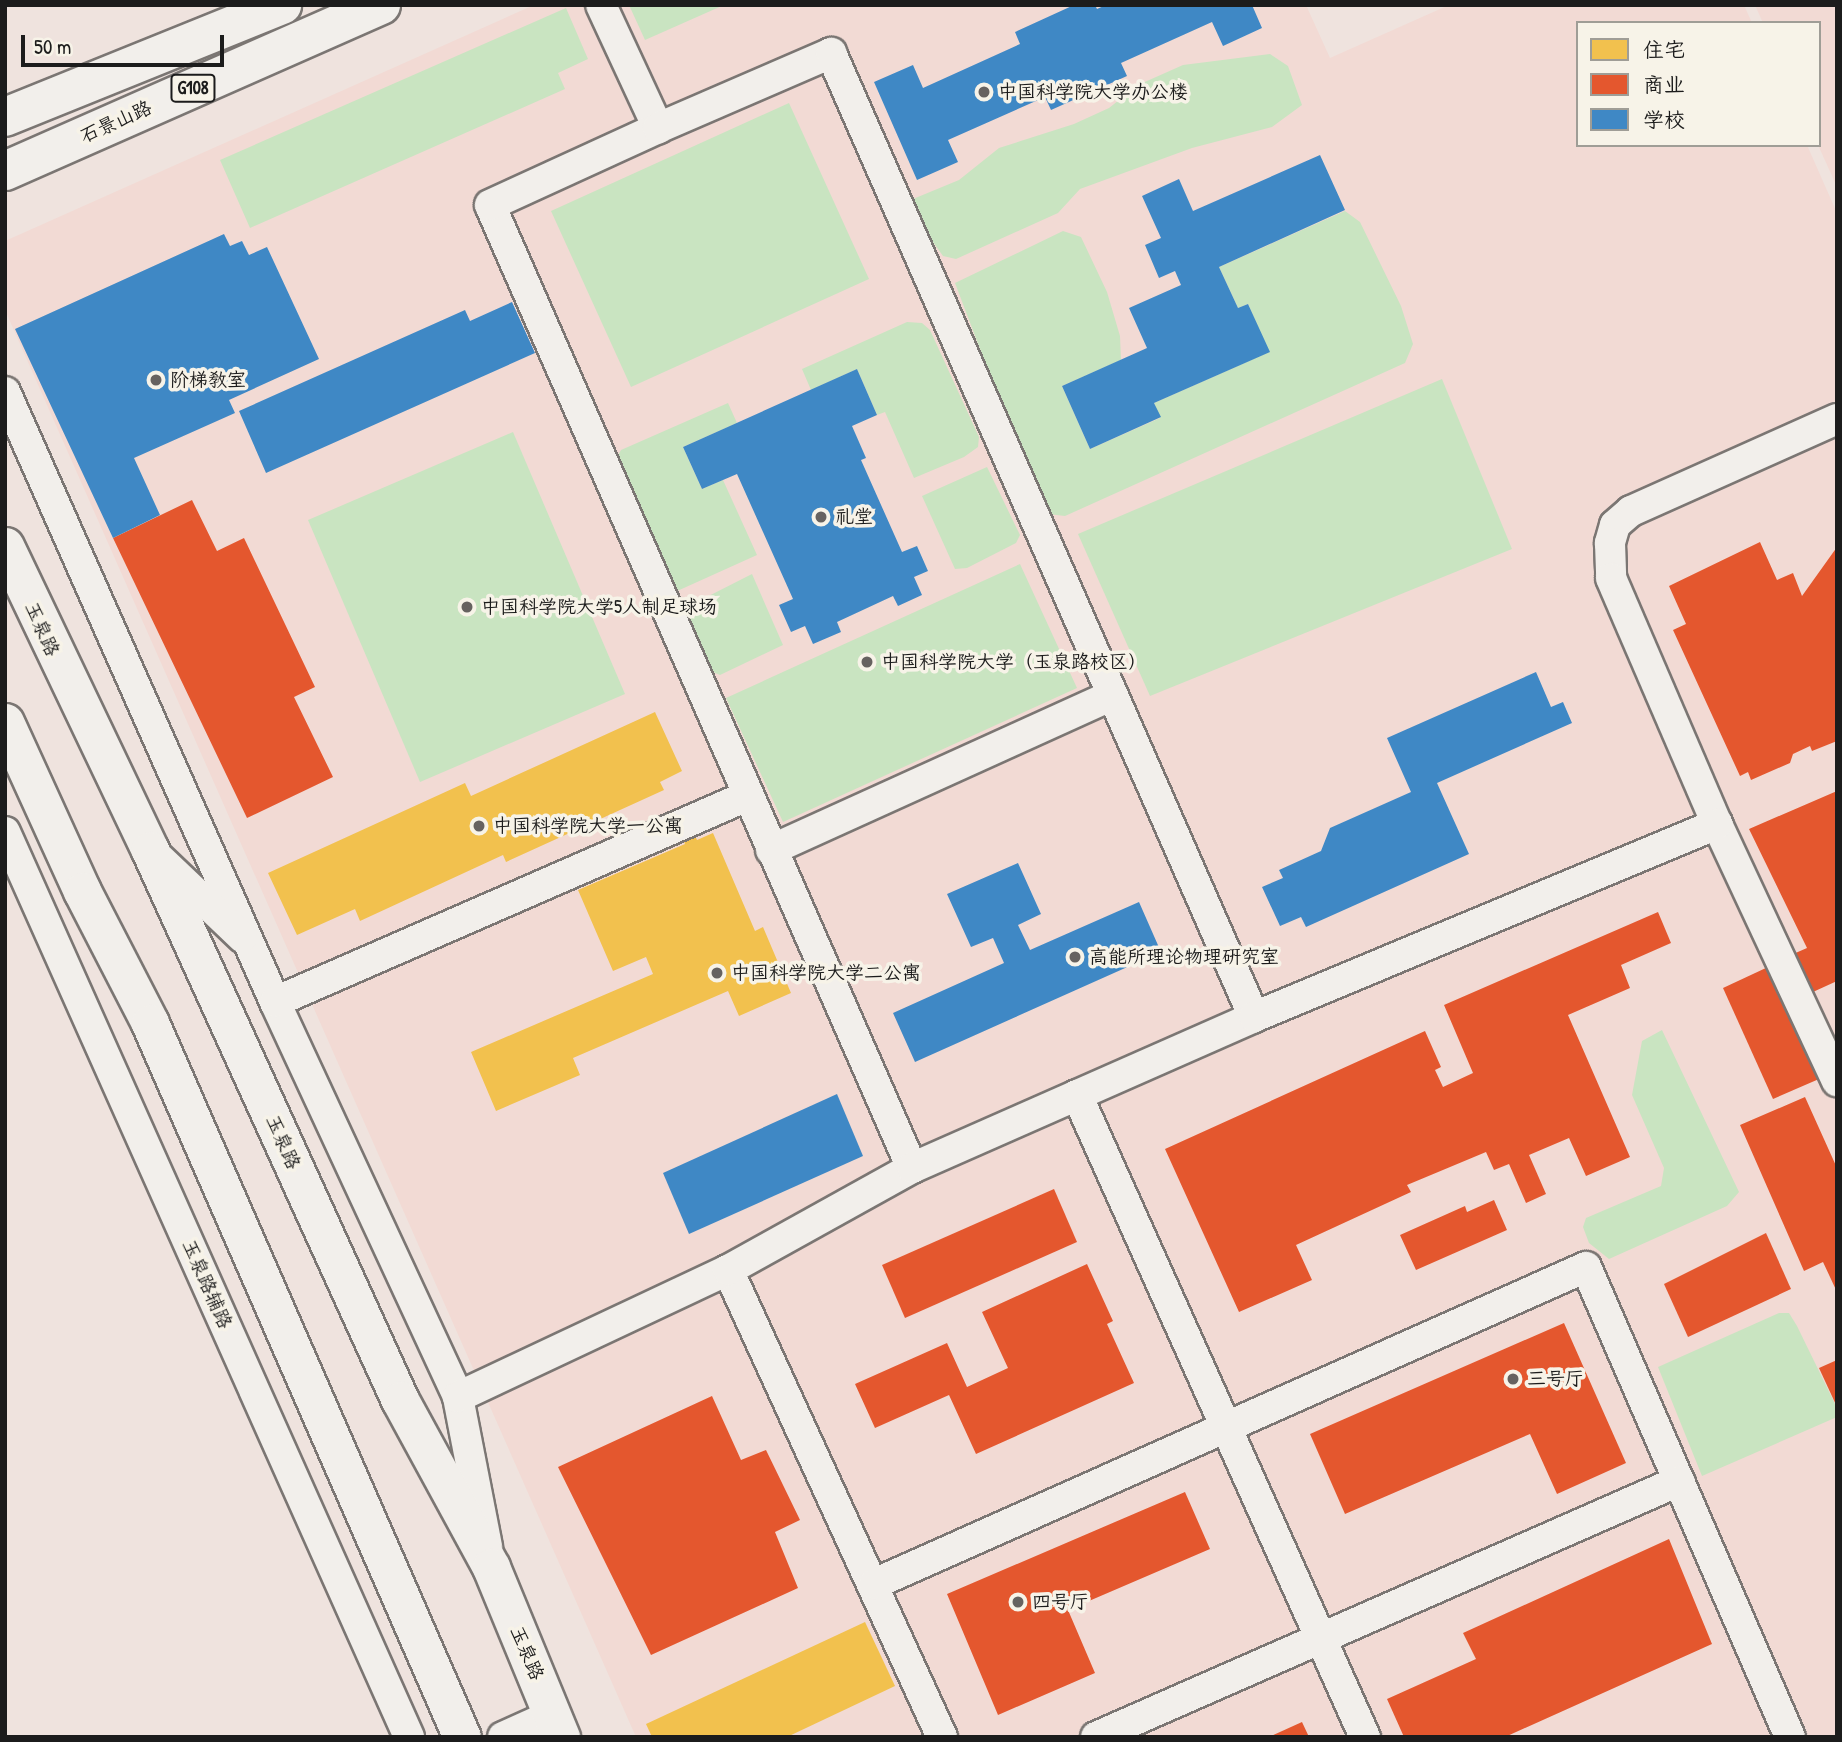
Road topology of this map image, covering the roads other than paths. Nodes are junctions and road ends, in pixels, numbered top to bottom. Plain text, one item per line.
1 (282, 5) edge
2 (381, 5) edge
3 (601, 5) edge
4 (5, 117) edge
5 (659, 128) junction
6 (5, 171) edge
7 (5, 392) edge
8 (1837, 419) edge
9 (5, 546) edge
10 (1113, 695) junction
11 (5, 722) edge
12 (747, 796) junction
13 (1717, 824) junction
14 (5, 832) edge
15 (150, 850) junction
16 (771, 850) junction
17 (252, 946) junction
18 (275, 1002) junction
19 (1254, 1017) junction
20 (1837, 1081) edge
21 (1077, 1095) junction
22 (912, 1168) junction
23 (729, 1270) junction
24 (457, 1397) junction
25 (1226, 1427) junction
26 (1679, 1481) junction
27 (491, 1567) junction
28 (874, 1584) junction
29 (1321, 1638) junction
30 (557, 1726) edge
31 (409, 1737) edge
32 (462, 1737) edge
33 (503, 1737) edge
34 (942, 1737) edge
35 (1096, 1737) edge
36 (1365, 1737) edge
37 (1790, 1737) edge

1 - 4 highway, G108
2 - 6 highway, 石景山路 / G108
3 - 5 street
5 - 10 street
5 - 12 street
7 - 17 street
8 - 13 street
9 - 15 main road, 玉泉路
10 - 16 street
10 - 19 street
11 - 32 main road
12 - 16 street
12 - 18 street
13 - 19 street
13 - 20 street
14 - 31 street, 玉泉路辅路
15 - 17 street
15 - 27 main road, 玉泉路
16 - 22 street
17 - 18 street
18 - 24 street
19 - 21 street
21 - 22 street
21 - 25 street
22 - 23 street
23 - 24 street
23 - 28 street
24 - 27 street
25 - 26 street
25 - 28 street
25 - 29 street
26 - 29 street
26 - 37 street
27 - 30 main road, 玉泉路
28 - 34 street
29 - 35 street
29 - 36 street
30 - 33 street

